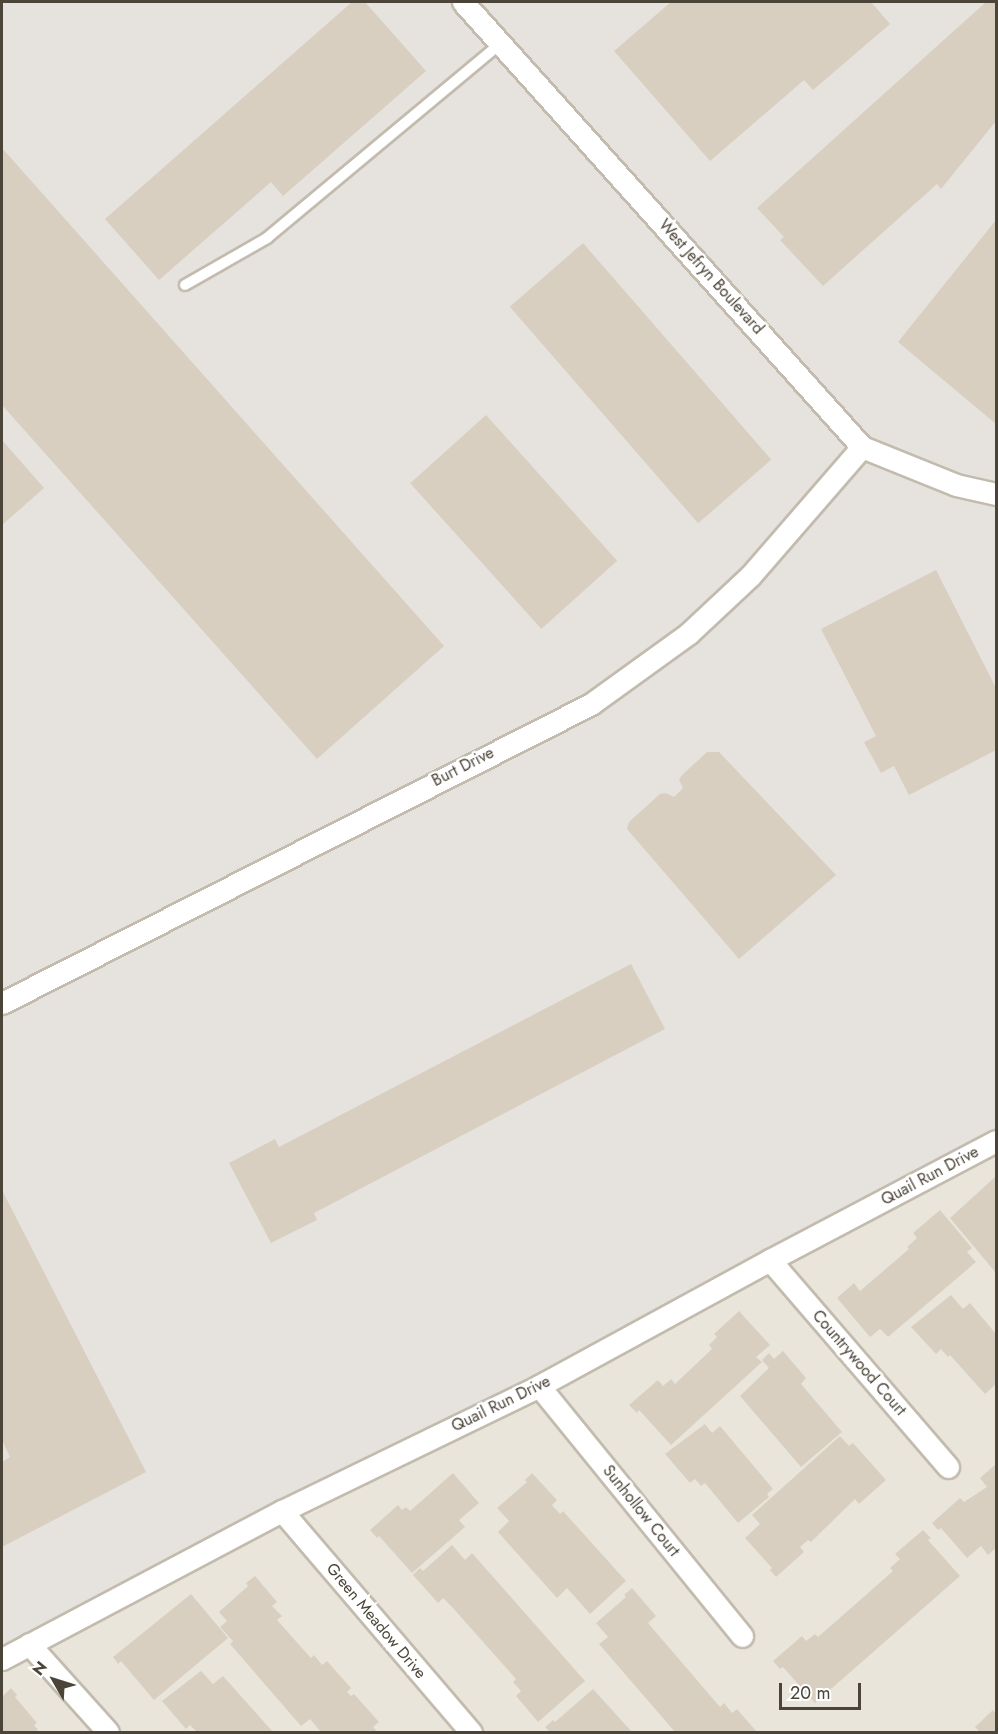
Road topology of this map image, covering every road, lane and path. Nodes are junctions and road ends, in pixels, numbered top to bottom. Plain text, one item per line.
1 (463, 2) edge
2 (500, 44) junction
3 (185, 285) dead end
4 (862, 447) junction
5 (996, 494) edge
6 (2, 1004) edge
7 (996, 1141) edge
8 (770, 1260) junction
9 (539, 1386) junction
10 (948, 1467) dead end
11 (282, 1510) junction
12 (742, 1636) dead end
13 (29, 1644) junction
14 (2, 1659) edge
15 (108, 1732) edge
16 (471, 1732) edge

1 - 2 street, West Jefryn Boulevard
2 - 3 lane
2 - 4 street, West Jefryn Boulevard
4 - 5 street, West Jefryn Boulevard
4 - 6 street, Burt Drive
7 - 8 street, Quail Run Drive
8 - 9 street, Quail Run Drive
8 - 10 street, Countrywood Court
9 - 11 street, Quail Run Drive
9 - 12 street, Sunhollow Court
11 - 13 street, Quail Run Drive
11 - 16 street, Green Meadow Drive
13 - 14 street, Quail Run Drive
13 - 15 street

